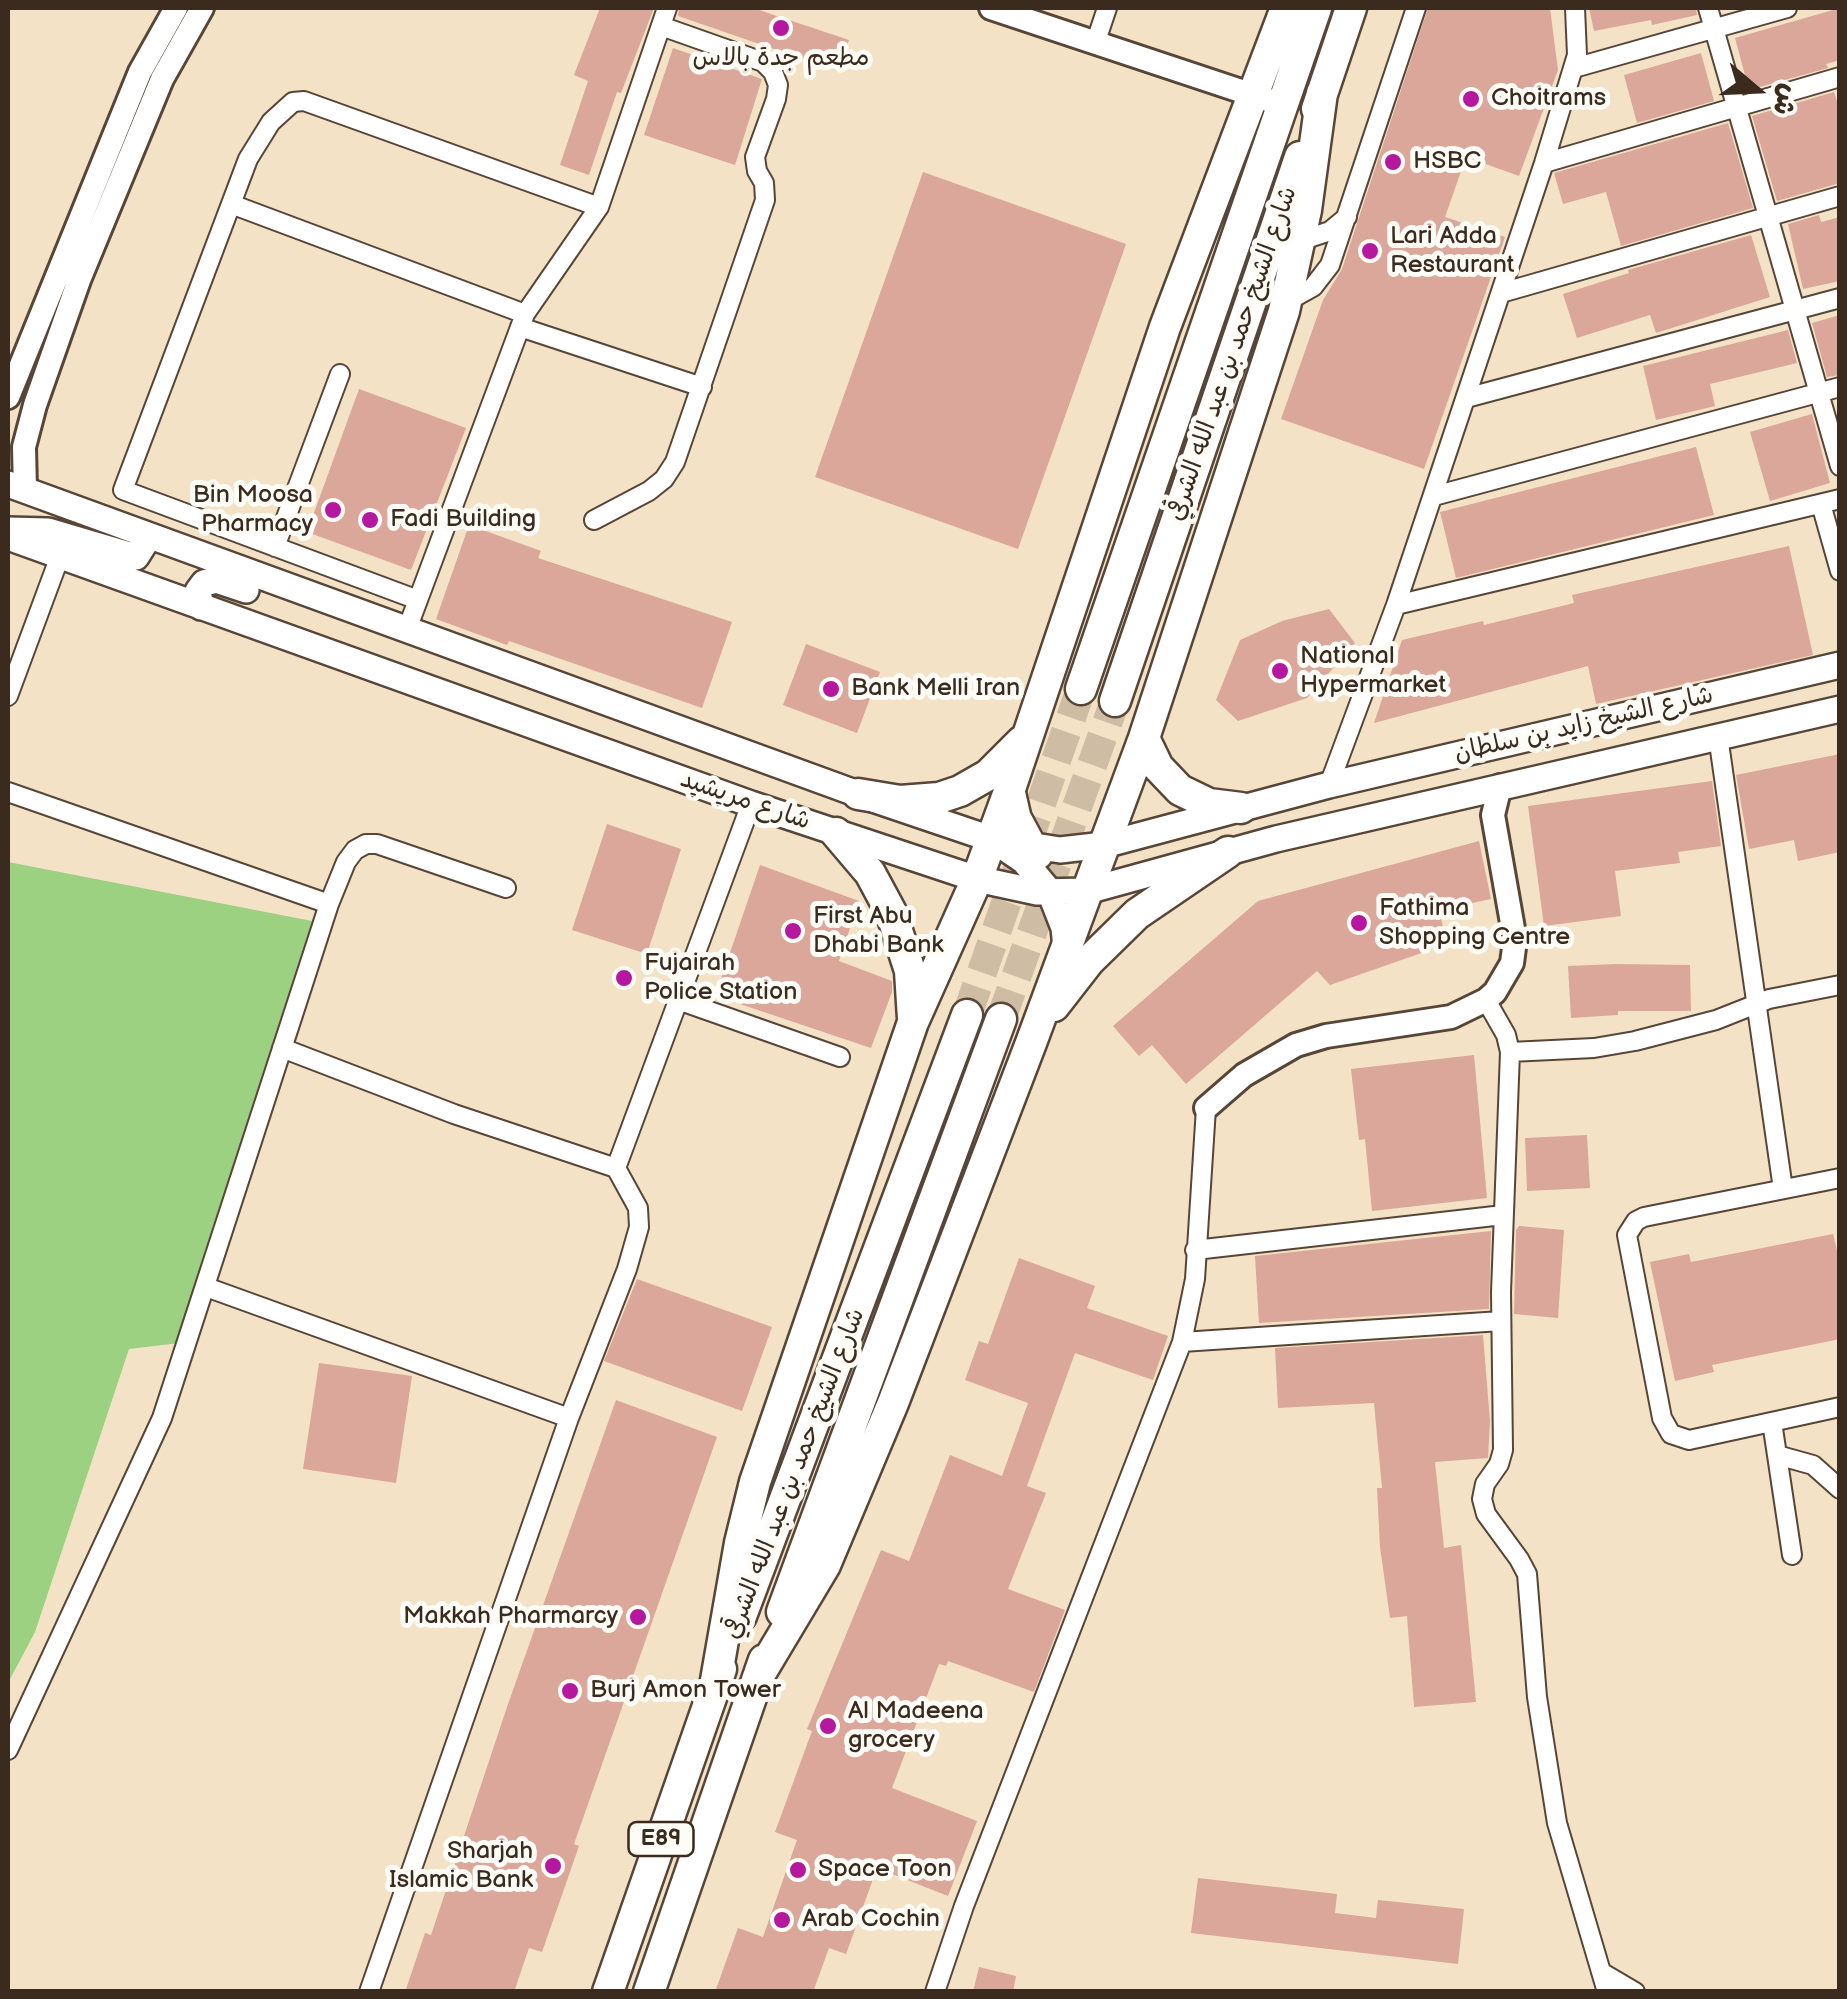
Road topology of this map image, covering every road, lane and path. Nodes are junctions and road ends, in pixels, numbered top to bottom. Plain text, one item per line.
1 (176, 8) edge
2 (202, 8) edge
3 (667, 8) edge
4 (992, 8) edge
5 (1106, 8) edge
6 (1286, 8) edge
7 (1316, 8) edge
8 (1351, 8) edge
9 (1416, 8) edge
10 (1575, 8) edge
11 (1708, 8) edge
12 (1787, 8) edge
13 (661, 26) junction
14 (1714, 28) junction
15 (1095, 44) junction
16 (1574, 68) junction
17 (1840, 77) edge
18 (1322, 93) junction
19 (1250, 95) junction
20 (1280, 104) junction
21 (1736, 107) junction
22 (1544, 163) junction
23 (1840, 196) edge
24 (231, 204) junction
25 (599, 207) junction
26 (1768, 214) junction
27 (1347, 217) junction
28 (1300, 241) junction
29 (1502, 293) junction
30 (1840, 298) edge
31 (1286, 302) junction
32 (1794, 310) junction
33 (523, 320) junction
34 (340, 374) dead end
35 (702, 386) junction
36 (1840, 387) edge
37 (1818, 393) junction
38 (8, 396) edge
39 (1466, 398) junction
40 (1840, 466) edge
41 (16, 487) edge
42 (1434, 496) junction
43 (1830, 501) edge
44 (161, 504) junction
45 (594, 520) dead end
46 (8, 534) edge
47 (148, 538) junction
48 (274, 547) junction
49 (60, 556) junction
50 (1840, 571) edge
51 (418, 600) junction
52 (1396, 605) junction
53 (201, 606) junction
54 (343, 608) junction
55 (406, 632) junction
56 (1840, 665) edge
57 (1081, 689) tunnel mouth
58 (8, 696) edge
59 (1115, 701) tunnel mouth
60 (1840, 709) edge
61 (1035, 718) junction
62 (1718, 736) junction
63 (1144, 738) junction
64 (1328, 785) junction
65 (1011, 786) junction
66 (1500, 786) junction
67 (8, 792) edge
68 (858, 794) junction
69 (751, 804) junction
70 (1241, 808) junction
71 (836, 833) junction
72 (990, 840) junction
73 (1104, 845) junction
74 (1032, 846) junction
75 (1228, 852) junction
76 (976, 879) junction
77 (506, 888) dead end
78 (1087, 891) junction
79 (1050, 892) junction
80 (329, 904) junction
81 (1066, 948) junction
82 (1840, 985) edge
83 (678, 1000) junction
84 (1486, 1000) junction
85 (1755, 1005) junction
86 (968, 1015) tunnel mouth
87 (1001, 1019) tunnel mouth
88 (914, 1022) junction
89 (1032, 1043) junction
90 (282, 1048) junction
91 (1510, 1052) junction
92 (840, 1057) dead end
93 (1206, 1108) joint
94 (616, 1168) junction
95 (1840, 1178) edge
96 (1783, 1190) junction
97 (1503, 1215) junction
98 (1195, 1250) junction
99 (206, 1288) junction
100 (1501, 1321) junction
101 (1182, 1342) junction
102 (1840, 1407) edge
103 (569, 1418) junction
104 (1772, 1422) junction
105 (1778, 1455) junction
106 (1840, 1488) edge
107 (1792, 1555) dead end
108 (758, 1677) junction
109 (714, 1686) junction
110 (8, 1750) edge
111 (1601, 1972) junction
112 (369, 1992) edge
113 (608, 1992) edge
114 (649, 1992) edge
115 (935, 1992) edge
116 (1606, 1992) edge
117 (1634, 1992) edge

1 - 38 street
2 - 41 street
3 - 13 street
4 - 15 street
5 - 15 street
6 - 19 highway
7 - 20 highway, شارع الشيخ حمد بن عبد الله الشرقي
8 - 18 highway, شارع الشيخ حمد بن عبد الله الشرقي
9 - 27 street
10 - 16 street
11 - 14 street
12 - 14 street
13 - 25 street
13 - 35 street
14 - 16 street
14 - 21 street
15 - 19 street
16 - 22 street
17 - 21 street
18 - 28 highway
18 - 59 highway, شارع الشيخ حمد بن عبد الله الشرقي
19 - 20 street
19 - 61 highway
20 - 57 highway, شارع الشيخ حمد بن عبد الله الشرقي
21 - 22 street
21 - 26 street
22 - 29 street
23 - 26 street
24 - 25 street
24 - 33 street
24 - 44 street
25 - 33 street
26 - 29 street
26 - 32 street
27 - 28 street
27 - 31 street
28 - 31 highway
29 - 39 street
30 - 32 street
31 - 63 highway
32 - 37 street
32 - 39 street
33 - 35 street
33 - 51 street
34 - 48 street
35 - 45 street
36 - 37 street
37 - 40 street
37 - 42 street
39 - 42 street
41 - 47 main road, شارع مريشيد
42 - 52 street
43 - 50 street
43 - 52 street
44 - 47 street
44 - 48 street
46 - 47 main road
46 - 49 main road, شارع مريشيد
47 - 54 main road, شارع مريشيد
48 - 51 street
49 - 53 main road, شارع مريشيد
49 - 58 street
51 - 55 street
52 - 64 street
53 - 54 main road
53 - 69 main road, شارع مريشيد
54 - 55 main road, شارع مريشيد
55 - 68 main road, شارع مريشيد
56 - 64 main road, شارع الشيخ زايد بن سلطان
60 - 62 main road, شارع الشيخ زايد بن سلطان
61 - 65 highway
61 - 68 highway
62 - 66 main road, شارع الشيخ زايد بن سلطان
62 - 85 street
63 - 70 highway
63 - 73 highway
64 - 70 main road, شارع مريشيد
65 - 72 highway
65 - 74 main road
66 - 75 main road, شارع مريشيد
66 - 84 street
67 - 80 street
68 - 72 main road, شارع مريشيد
69 - 71 main road, شارع مريشيد
69 - 83 street
70 - 73 main road, شارع مريشيد
71 - 76 main road, شارع مريشيد
71 - 88 highway
72 - 74 main road, شارع مريشيد
72 - 76 highway
72 - 79 main road
73 - 74 main road, شارع مريشيد
73 - 78 highway
74 - 78 main road
75 - 78 main road, شارع مريشيد
75 - 89 highway
76 - 79 main road, شارع مريشيد
76 - 88 highway
77 - 80 street
78 - 79 main road, شارع مريشيد
78 - 81 highway
79 - 81 main road
80 - 90 street
81 - 89 highway
82 - 85 street
83 - 92 street
83 - 94 street
84 - 91 street
84 - 93 street
85 - 91 street
85 - 96 street
86 - 109 highway, شارع الشيخ حمد بن عبد الله الشرقي
87 - 108 highway, شارع الشيخ حمد بن عبد الله الشرقي
88 - 109 highway
89 - 108 highway
90 - 94 street
90 - 99 street
91 - 97 street
93 - 98 street
94 - 103 street
95 - 96 street
96 - 104 street
97 - 98 street
97 - 100 street
98 - 101 street
99 - 103 street
99 - 110 street
100 - 101 street
100 - 111 street
101 - 115 street
102 - 104 street
103 - 112 street
104 - 105 street
105 - 106 street
105 - 107 street
108 - 114 highway, شارع الشيخ حمد بن عبد الله الشرقي
109 - 113 highway, شارع الشيخ حمد بن عبد الله الشرقي / E89
111 - 116 street
111 - 117 street

